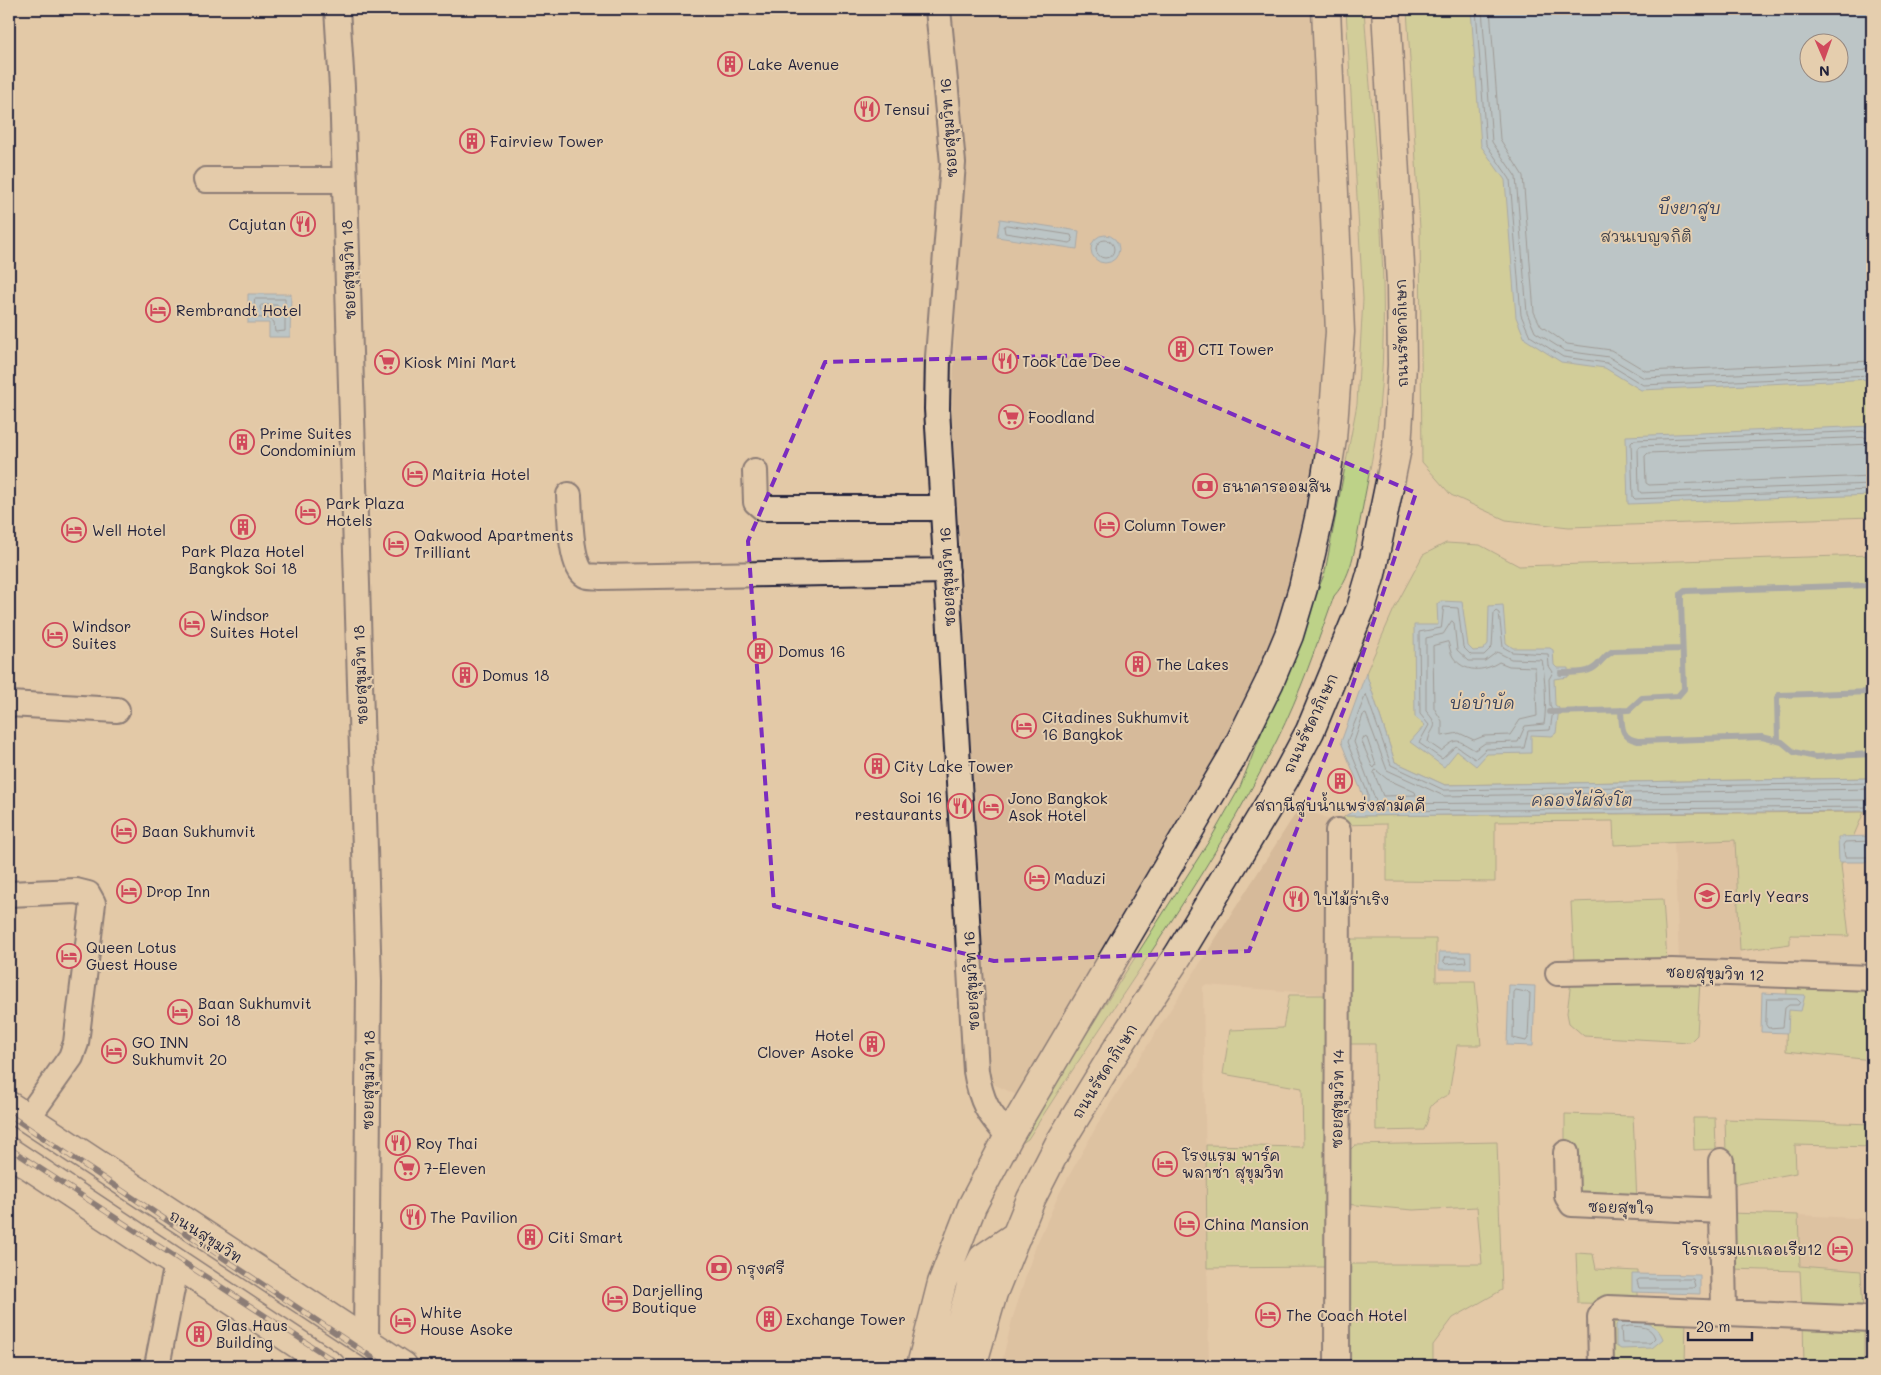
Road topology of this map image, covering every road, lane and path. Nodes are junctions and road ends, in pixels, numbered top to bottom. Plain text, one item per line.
1 (338, 9) edge
2 (938, 9) edge
3 (1326, 9) edge
4 (1386, 9) edge
5 (206, 180) dead end
6 (345, 180) junction
7 (755, 470) dead end
8 (569, 495) dead end
9 (943, 508) junction
10 (946, 571) junction
11 (9, 704) edge
12 (117, 710) dead end
13 (1338, 831) dead end
14 (9, 894) edge
15 (1558, 973) dead end
16 (1872, 978) edge
17 (18, 1113) edge
18 (1009, 1136) junction
19 (9, 1152) edge
20 (1566, 1153) dead end
21 (1721, 1161) dead end
22 (1722, 1212) junction
23 (1016, 1235) junction
24 (176, 1263) junction
25 (1724, 1312) junction
26 (1872, 1319) edge
27 (366, 1342) junction
28 (974, 1363) edge
29 (923, 1364) edge
30 (157, 1366) edge
31 (331, 1366) edge
32 (403, 1366) edge
33 (949, 1366) edge
34 (1337, 1366) edge
35 (1601, 1366) edge

1 - 6 street, ซอยสุขุมวิท 18
2 - 9 street, ซอยสุขุมวิท 16
3 - 18 main road
4 - 23 main road, ถนนรัชดาภิเษก
5 - 6 street
6 - 27 street, ซอยสุขุมวิท 18
7 - 9 street
8 - 10 street
9 - 10 street, ซอยสุขุมวิท 16
10 - 18 street, ซอยสุขุมวิท 16
11 - 12 street
13 - 34 street, ซอยสุขุมวิท 14
14 - 17 street
15 - 16 street, ซอยสุขุมวิท 12
17 - 27 main road, ถนนสุขุมวิท
18 - 29 main road
19 - 24 main road
20 - 22 street, ซอยสุขใจ
21 - 22 street
22 - 25 street
23 - 28 main road, ถนนรัชดาภิเษก
23 - 33 main road
24 - 30 street
24 - 31 main road
25 - 26 street
25 - 35 street
27 - 32 main road, ถนนสุขุมวิท

